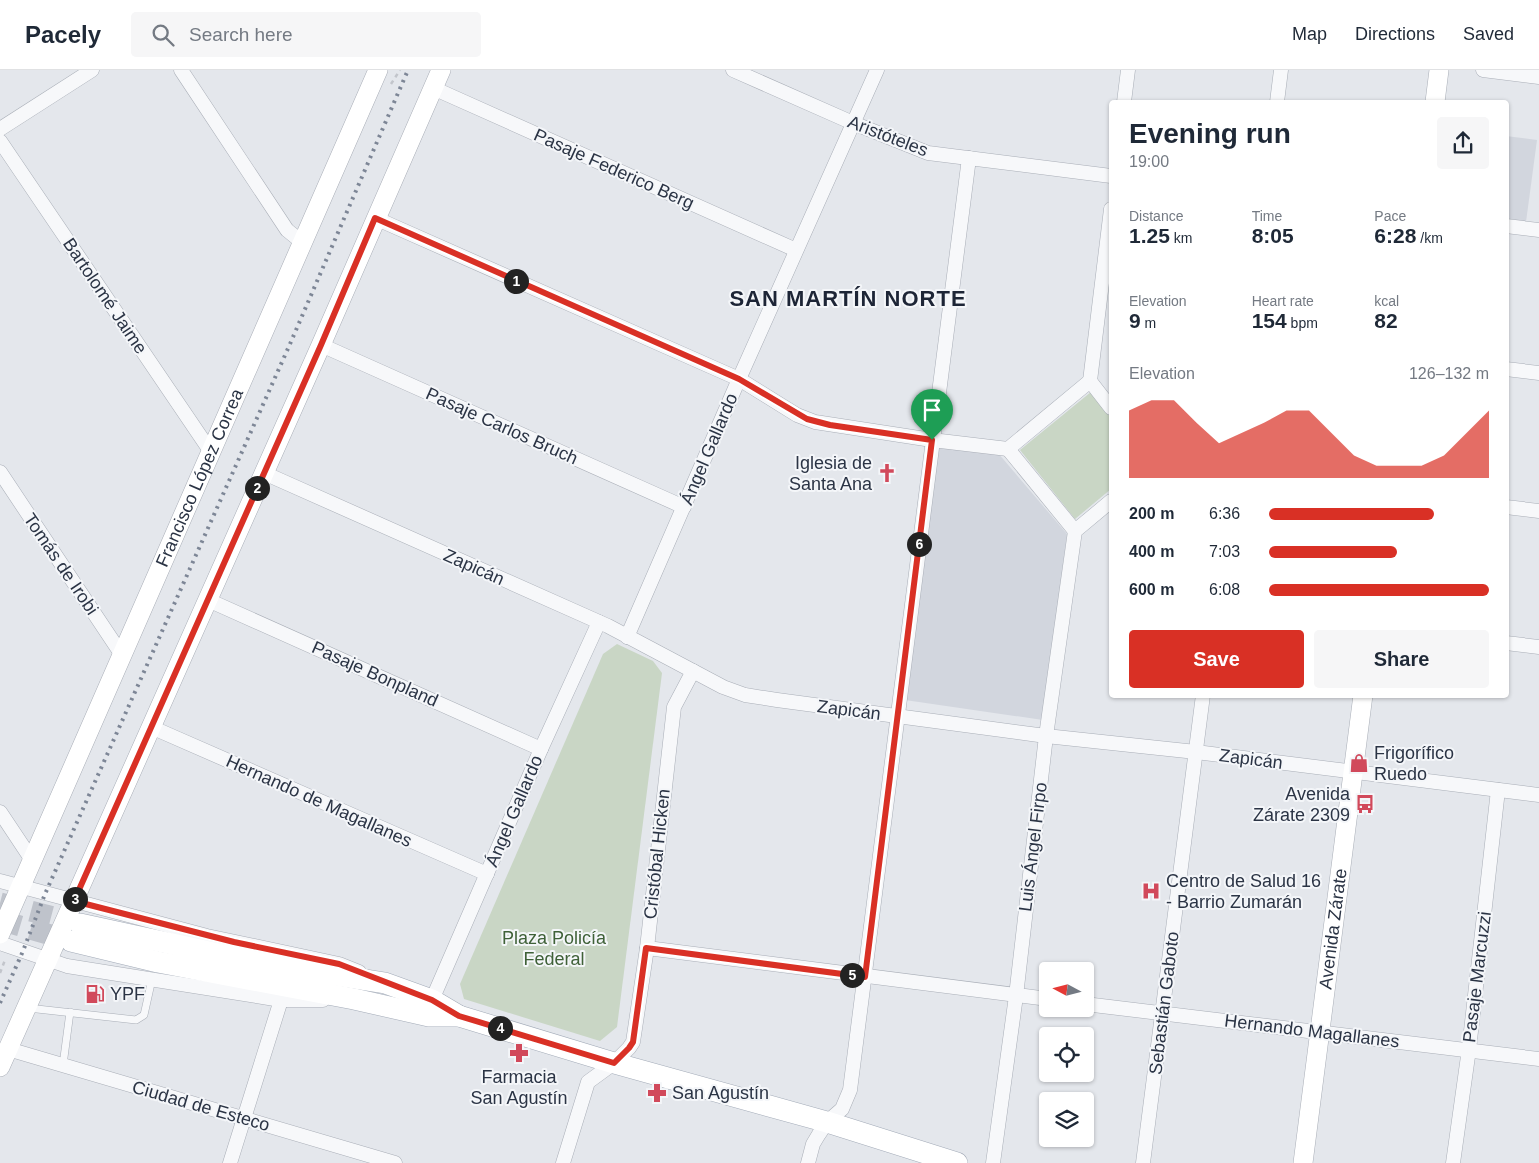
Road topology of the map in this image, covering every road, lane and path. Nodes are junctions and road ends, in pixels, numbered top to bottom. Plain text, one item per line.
1 (92, 70) edge
2 (181, 70) edge
3 (378, 70) edge
4 (441, 70) edge
5 (733, 70) edge
6 (877, 70) edge
7 (1128, 70) edge
8 (1281, 70) edge
9 (1439, 70) edge
10 (1483, 70) edge
11 (1539, 77) edge
12 (433, 88) junction
13 (1124, 100) edge
14 (1277, 100) edge
15 (1435, 100) edge
16 (854, 123) junction
17 (0, 129) edge
18 (0, 141) edge
19 (969, 158) junction
20 (1109, 176) edge
21 (375, 218) junction
22 (1109, 225) edge
23 (1509, 226) edge
24 (1539, 230) edge
25 (303, 243) junction
26 (796, 250) junction
27 (321, 345) junction
28 (1509, 369) edge
29 (1539, 373) edge
30 (739, 379) junction
31 (1090, 381) junction
32 (1109, 405) edge
33 (932, 440) junction
34 (1008, 449) junction
35 (211, 452) junction
36 (0, 472) edge
37 (264, 473) junction
38 (1109, 503) edge
39 (684, 507) junction
40 (1509, 507) edge
41 (1539, 511) edge
42 (1074, 531) junction
43 (208, 600) junction
44 (599, 622) junction
45 (627, 636) junction
46 (1509, 643) edge
47 (1539, 647) edge
48 (122, 655) junction
49 (692, 671) junction
50 (1203, 698) edge
51 (1362, 698) edge
52 (898, 716) junction
53 (151, 727) junction
54 (1046, 736) junction
55 (541, 749) junction
56 (1196, 752) junction
57 (1353, 771) junction
58 (1498, 790) junction
59 (1539, 796) edge
60 (0, 812) edge
61 (32, 860) junction
62 (487, 874) junction
63 (0, 881) edge
64 (21, 886) junction
65 (74, 901) junction
66 (0, 934) edge
67 (0, 943) edge
68 (646, 948) junction
69 (47, 960) junction
70 (865, 977) junction
71 (152, 979) junction
72 (385, 983) junction
73 (1016, 996) junction
74 (1039, 998) edge
75 (354, 999) junction
76 (281, 1000) junction
77 (432, 1000) junction
78 (1094, 1005) edge
79 (26, 1008) junction
80 (70, 1012) junction
81 (1163, 1013) junction
82 (459, 1016) junction
83 (1320, 1032) junction
84 (8, 1049) junction
85 (1469, 1049) junction
86 (1539, 1059) edge
87 (614, 1063) junction
88 (63, 1065) junction
89 (0, 1067) edge
90 (244, 1118) junction
91 (827, 1122) junction
92 (230, 1163) edge
93 (395, 1163) edge
94 (563, 1163) edge
95 (808, 1163) edge
96 (957, 1163) edge
97 (993, 1163) edge
98 (1143, 1163) edge
99 (1303, 1163) edge
100 (1453, 1163) edge

1 - 17 street
2 - 25 street
3 - 25 main road, Francisco López Correa
4 - 12 main road
5 - 16 street, Aristóteles
6 - 16 street, Ángel Gallardo
7 - 13 street
8 - 14 street
9 - 15 main road
10 - 11 street
12 - 21 main road
12 - 26 street, Pasaje Federico Berg
16 - 19 street, Aristóteles
16 - 26 street, Ángel Gallardo
18 - 35 street, Bartolomé Jaime
19 - 20 street, Aristóteles
19 - 33 street
21 - 27 main road
21 - 30 street
22 - 31 street
23 - 24 street
25 - 35 main road, Francisco López Correa
26 - 30 street, Ángel Gallardo
27 - 37 main road
27 - 39 street, Pasaje Carlos Bruch
28 - 29 street
30 - 33 street
30 - 39 street, Ángel Gallardo
31 - 32 street
31 - 34 street
33 - 34 street
33 - 52 street
34 - 42 street
35 - 48 main road, Francisco López Correa
36 - 48 street, Tomás de Irobi
37 - 43 main road
37 - 44 street, Zapicán
38 - 42 street
39 - 45 street, Ángel Gallardo
40 - 41 street
42 - 54 street, Luis Ángel Firpo
43 - 53 main road
43 - 55 street, Pasaje Bonpland
44 - 45 street, Zapicán
44 - 55 street, Ángel Gallardo
45 - 49 street, Zapicán
46 - 47 street
48 - 61 main road, Francisco López Correa
49 - 52 street, Zapicán
49 - 68 street, Cristóbal Hicken
50 - 56 street, Sebastián Gaboto
51 - 57 main road, Avenida Zárate
52 - 54 street, Zapicán
52 - 70 street
53 - 62 street, Hernando de Magallanes
53 - 65 main road
54 - 56 street, Zapicán
54 - 73 street, Luis Ángel Firpo
55 - 62 street, Ángel Gallardo
56 - 57 street, Zapicán
56 - 81 street, Sebastián Gaboto
57 - 58 street, Zapicán
57 - 83 main road, Avenida Zárate
58 - 59 street, Zapicán
58 - 85 street, Pasaje Marcuzzi
60 - 61 street
61 - 64 main road, Francisco López Correa
62 - 77 street, Ángel Gallardo
63 - 64 street
64 - 65 street
64 - 66 main road, Francisco López Correa
65 - 69 main road
65 - 72 street
67 - 69 street
68 - 70 street
68 - 87 street, Cristóbal Hicken
69 - 71 street
69 - 79 main road
70 - 73 street
70 - 91 street
71 - 76 street
71 - 80 lane
72 - 75 main road
72 - 77 main road
73 - 74 street
73 - 97 street, Luis Ángel Firpo
75 - 76 street
75 - 82 main road
76 - 90 street
77 - 82 main road
78 - 81 street, Hernando Magallanes
79 - 80 lane
79 - 84 main road
80 - 88 lane
81 - 83 street, Hernando Magallanes
81 - 98 street, Sebastián Gaboto
82 - 87 main road
83 - 85 street, Hernando Magallanes
83 - 99 main road, Avenida Zárate
84 - 88 street, Ciudad de Esteco
84 - 89 main road
85 - 86 street, Hernando Magallanes
85 - 100 street, Pasaje Marcuzzi
87 - 91 main road
87 - 94 street, Cristóbal Hicken
88 - 90 street, Ciudad de Esteco
90 - 92 street
90 - 93 street, Ciudad de Esteco
91 - 95 street
91 - 96 main road

